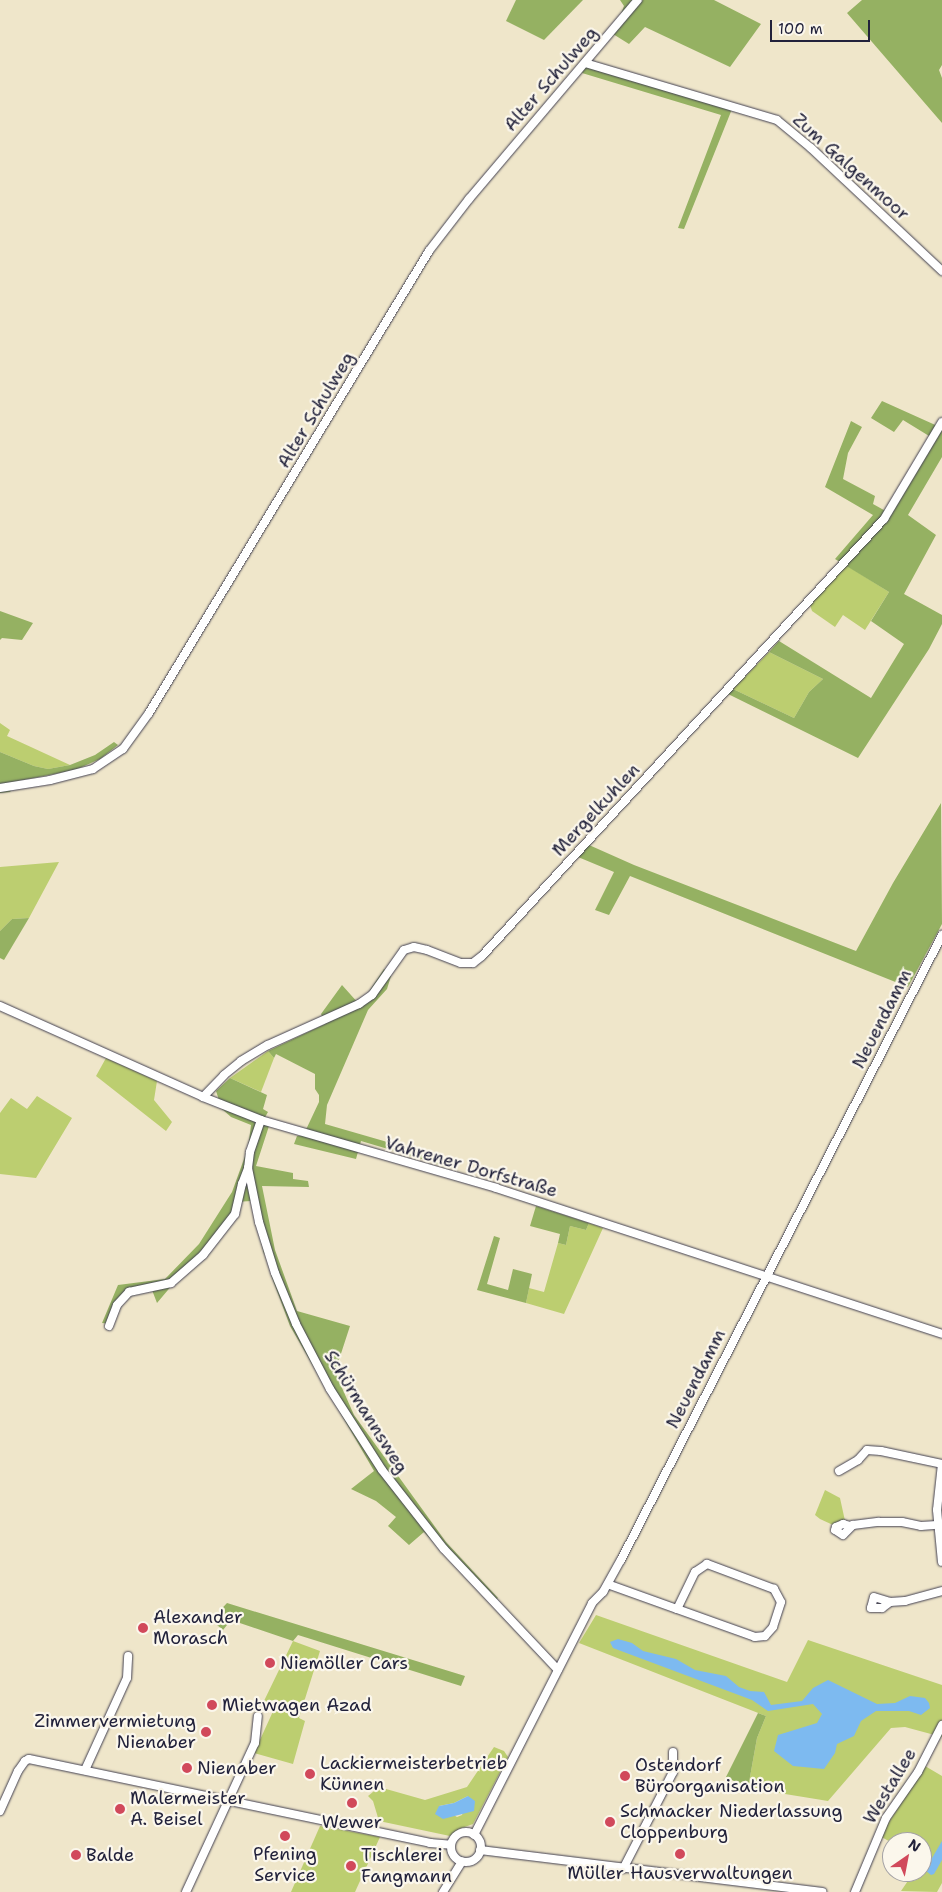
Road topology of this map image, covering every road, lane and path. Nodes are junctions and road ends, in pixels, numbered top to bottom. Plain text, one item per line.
1 (638, 0) edge
2 (585, 63) junction
3 (942, 271) edge
4 (942, 422) edge
5 (0, 788) edge
6 (942, 935) edge
7 (0, 1006) edge
8 (202, 1097) junction
9 (261, 1120) junction
10 (248, 1168) junction
11 (766, 1275) junction
12 (109, 1326) dead end
13 (942, 1334) edge
14 (942, 1464) edge
15 (839, 1471) dead end
16 (852, 1525) dead end
17 (937, 1525) junction
18 (942, 1562) edge
19 (608, 1584) junction
20 (942, 1591) edge
21 (890, 1602) dead end
22 (677, 1609) junction
23 (128, 1656) dead end
24 (558, 1670) junction
25 (258, 1716) dead end
26 (942, 1725) edge
27 (673, 1752) dead end
28 (86, 1770) junction
29 (229, 1800) junction
30 (0, 1811) edge
31 (474, 1835) junction
32 (451, 1845) junction
33 (480, 1850) junction
34 (462, 1861) junction
35 (623, 1869) junction
36 (186, 1892) edge
37 (443, 1892) edge
38 (822, 1892) edge
39 (855, 1892) edge

1 - 2 street, Alter Schulweg
2 - 3 street, Zum Galgenmoor
2 - 5 street, Alter Schulweg
4 - 8 street, Mergelkuhlen
6 - 11 street, Neuendamm
7 - 8 street, Vahrener Dorfstraße
8 - 9 street, Vahrener Dorfstraße
9 - 10 street, Schürmannsweg
9 - 11 street, Vahrener Dorfstraße
10 - 12 street
10 - 24 street, Schürmannsweg
11 - 13 street, Vahrener Dorfstraße
11 - 19 street, Neuendamm
14 - 15 street
14 - 17 street
16 - 17 street
17 - 18 street
19 - 22 street
19 - 24 street, Neuendamm
20 - 21 street
22 - 22 street
23 - 28 street
24 - 31 street, Neuendamm
25 - 29 street
26 - 39 street, Westallee
27 - 35 street
28 - 29 street
28 - 30 street
29 - 32 street
29 - 36 street
31 - 32 street
31 - 33 street
32 - 34 street
33 - 34 street
33 - 35 street
34 - 37 street
35 - 38 street

